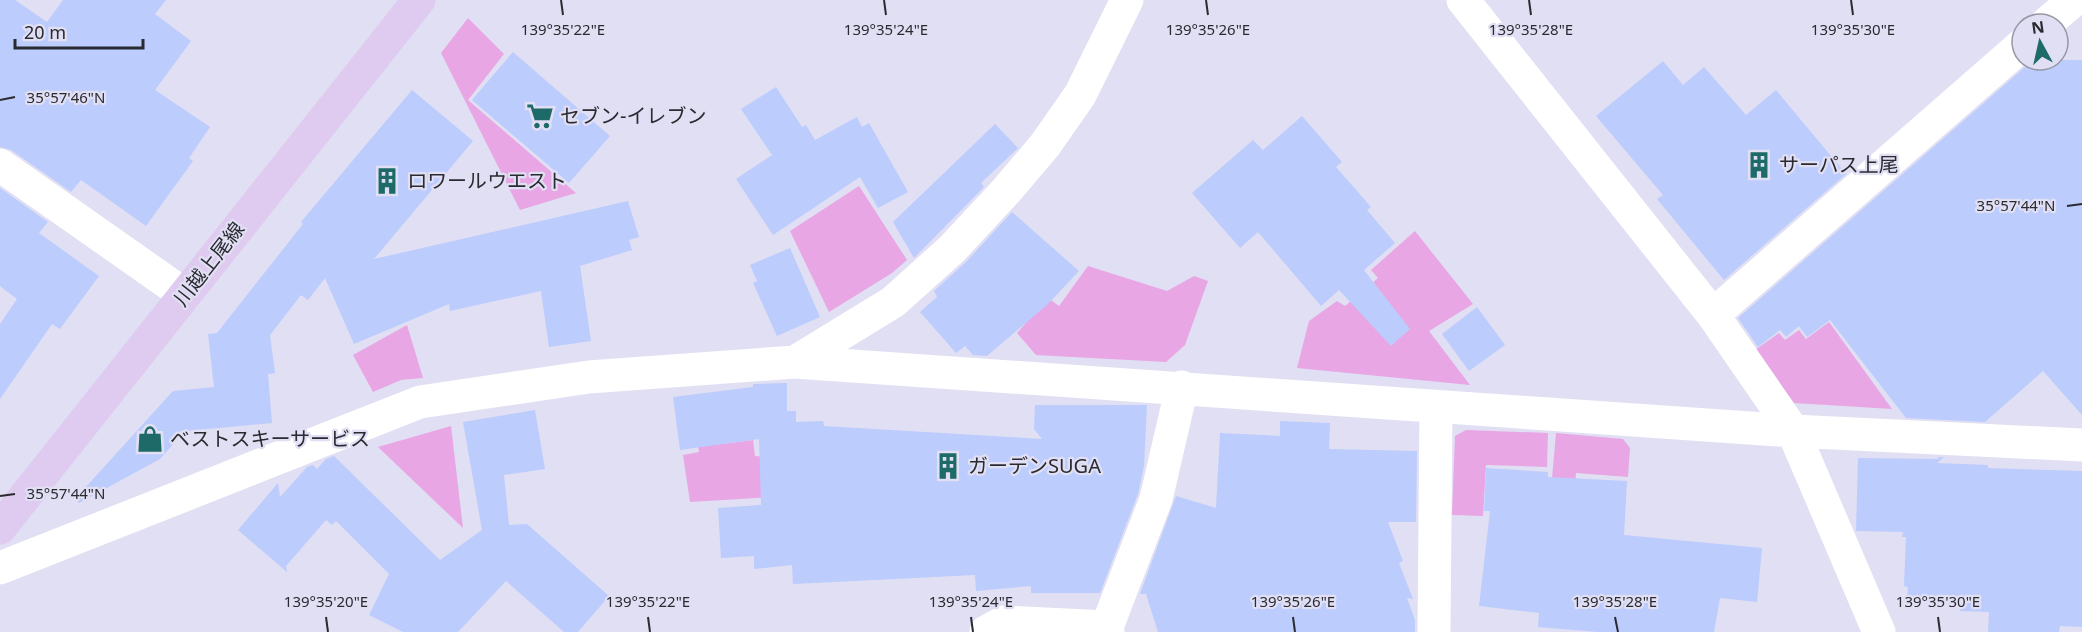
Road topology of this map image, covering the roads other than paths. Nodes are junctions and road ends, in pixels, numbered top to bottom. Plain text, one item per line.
1 (419, 0) edge
2 (1127, 0) edge
3 (1463, 0) edge
4 (2073, 0) edge
5 (2060, 12) edge
6 (2010, 55) edge
7 (0, 165) edge
8 (185, 295) junction
9 (1713, 315) junction
10 (795, 362) junction
11 (1182, 387) junction
12 (1436, 407) junction
13 (1794, 431) junction
14 (2082, 445) edge
15 (0, 528) edge
16 (0, 568) edge
17 (1107, 630) edge
18 (986, 632) edge
19 (1434, 632) edge
20 (1879, 632) edge

1 - 8 main road, 川越上尾線
2 - 10 street
3 - 9 street
4 - 5 street
6 - 9 street
7 - 8 street
8 - 15 main road, 川越上尾線
9 - 13 street
10 - 11 street
10 - 16 street
11 - 12 street
11 - 17 street
12 - 13 street
12 - 19 street
13 - 14 street
13 - 20 street
17 - 18 street

